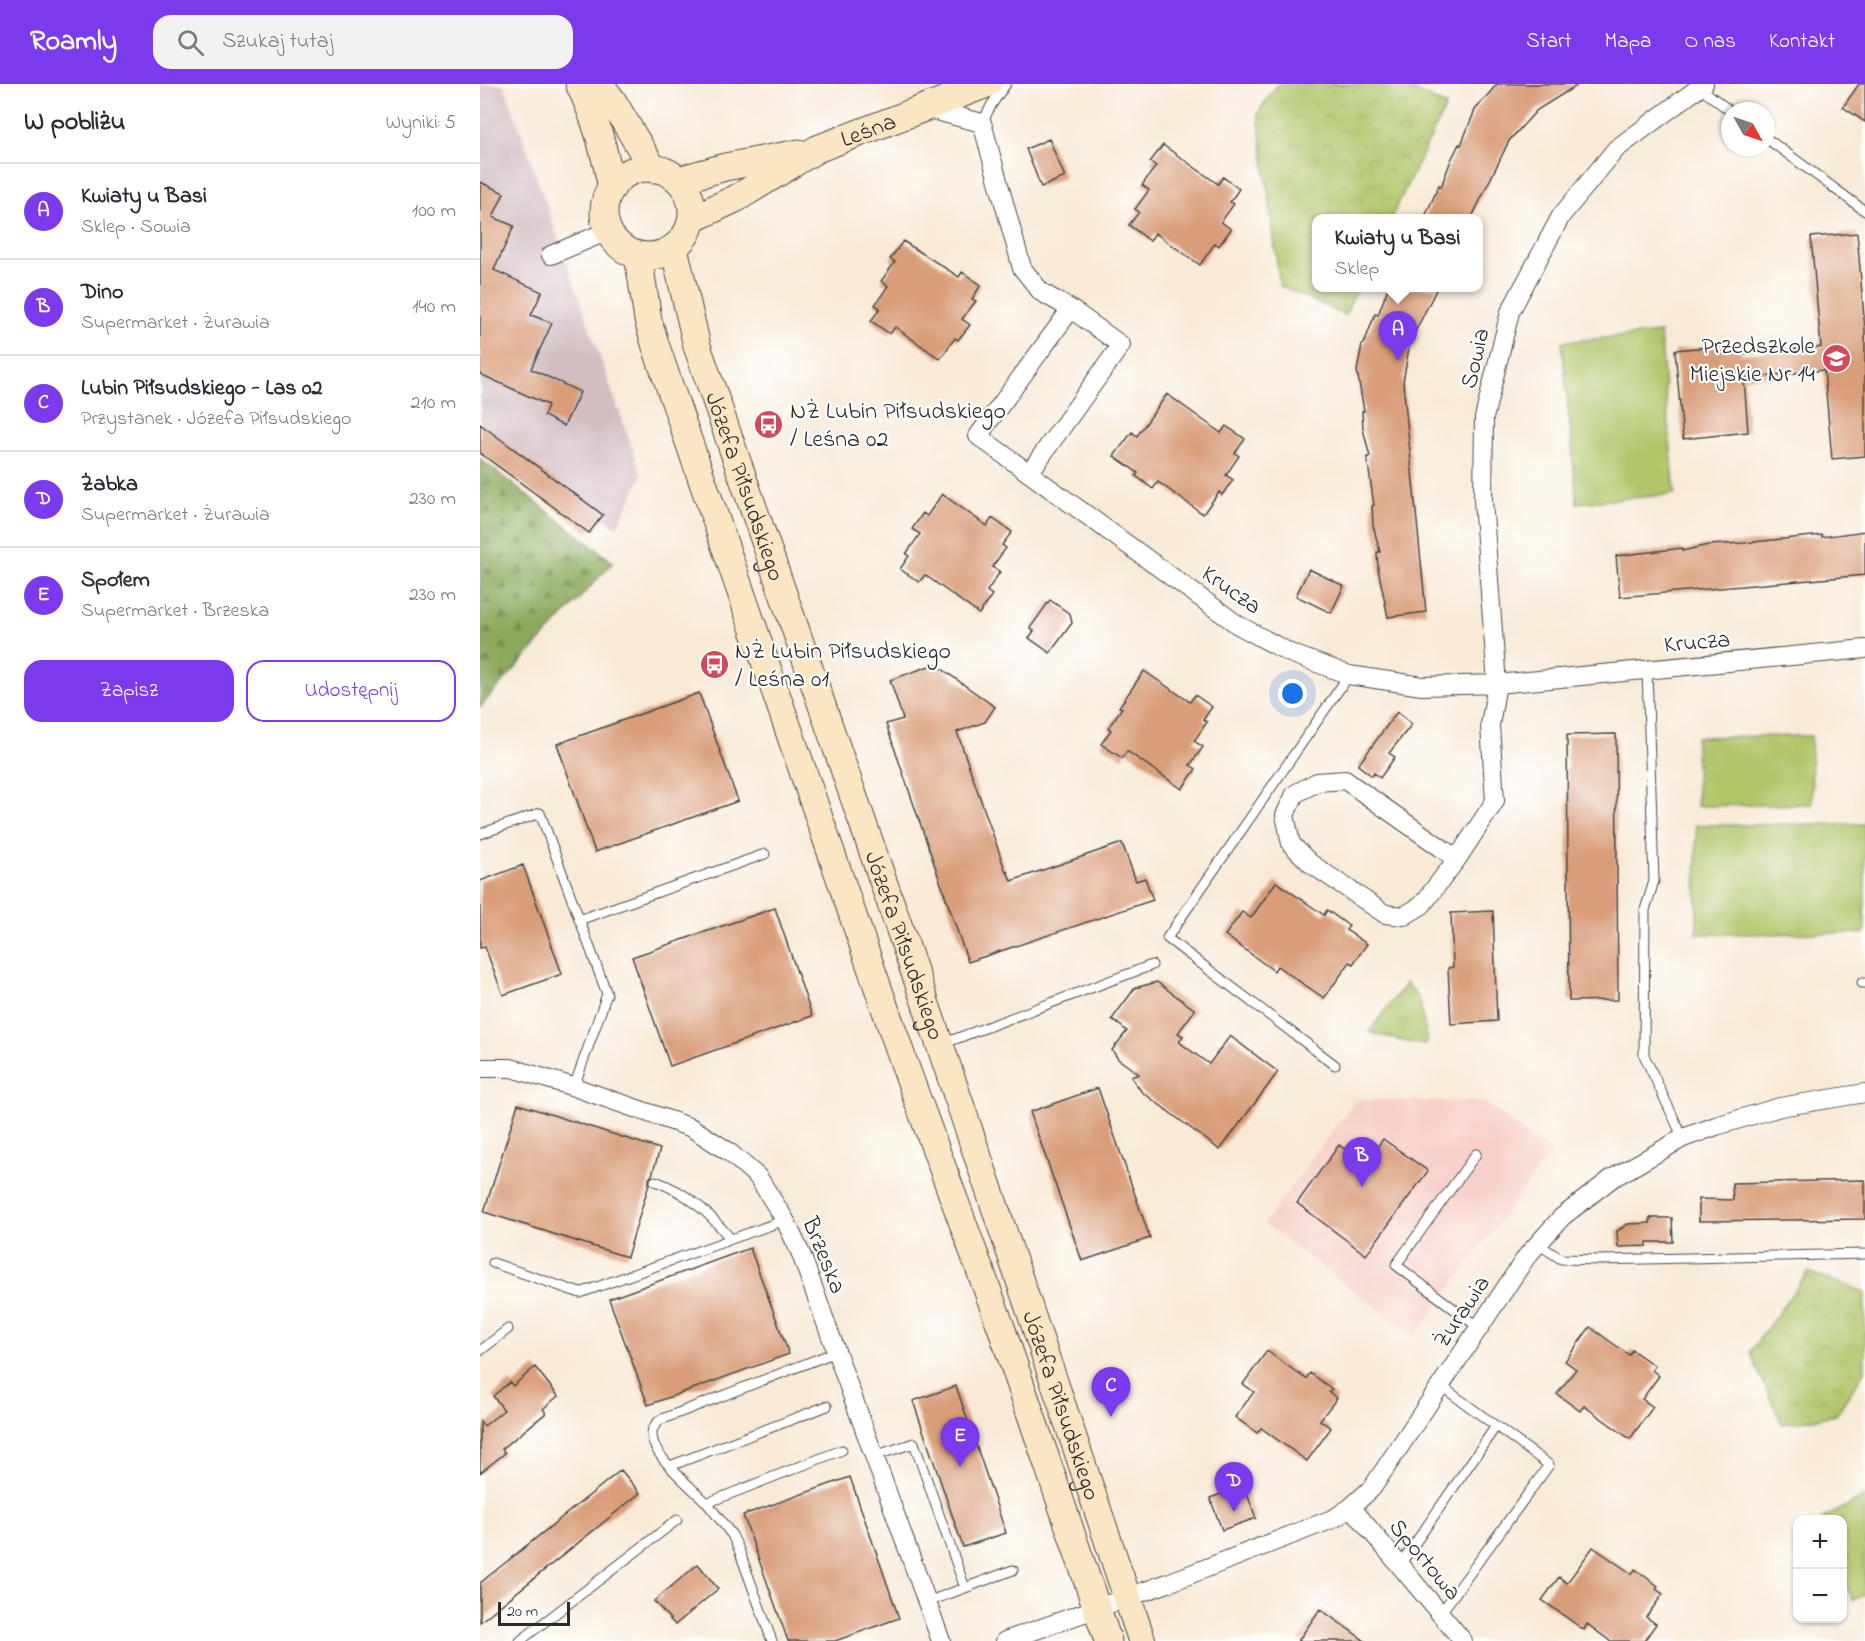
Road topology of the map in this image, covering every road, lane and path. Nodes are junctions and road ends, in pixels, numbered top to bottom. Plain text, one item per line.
1 (579, 84) edge
2 (600, 84) edge
3 (987, 84) edge
4 (1006, 84) edge
5 (1701, 86) edge
6 (1721, 103) edge
7 (925, 108) junction
8 (982, 123) junction
9 (1775, 145) edge
10 (818, 149) junction
11 (653, 169) junction
12 (679, 180) junction
13 (612, 188) junction
14 (1865, 211) edge
15 (692, 219) junction
16 (608, 231) junction
17 (674, 248) junction
18 (551, 255) dead end
19 (638, 255) junction
20 (1071, 309) junction
21 (1029, 473) junction
22 (1865, 649) edge
23 (1647, 670) junction
24 (1349, 675) junction
25 (1497, 684) junction
26 (480, 834) edge
27 (765, 854) dead end
28 (1456, 859) junction
29 (579, 920) junction
30 (1152, 965) dead end
31 (940, 1045) junction
32 (1335, 1065) dead end
33 (480, 1068) edge
34 (574, 1087) junction
35 (1865, 1093) edge
36 (1683, 1138) junction
37 (1476, 1154) dead end
38 (655, 1181) dead end
39 (786, 1220) junction
40 (730, 1238) junction
41 (1538, 1244) junction
42 (1865, 1254) edge
43 (493, 1263) dead end
44 (1478, 1327) junction
45 (508, 1329) dead end
46 (480, 1351) edge
47 (836, 1352) junction
48 (1440, 1385) junction
49 (827, 1406) dead end
50 (1496, 1426) junction
51 (842, 1450) dead end
52 (874, 1456) junction
53 (670, 1466) junction
54 (706, 1503) junction
55 (1352, 1507) junction
56 (677, 1520) dead end
57 (1400, 1565) junction
58 (1013, 1570) dead end
59 (965, 1588) junction
60 (1127, 1598) junction
61 (927, 1602) junction
62 (1097, 1609) junction
63 (1440, 1614) junction
64 (520, 1641) edge
65 (772, 1641) edge
66 (941, 1641) edge
67 (1005, 1641) edge
68 (1108, 1641) edge
69 (1142, 1641) edge
70 (1463, 1641) edge

1 - 13 street
2 - 11 street
3 - 7 street, Leśna
4 - 8 lane
5 - 6 lane
5 - 25 street, Sowia
7 - 8 street
7 - 10 street, Leśna
8 - 20 street
9 - 14 lane
10 - 12 street, Leśna
10 - 15 street, Leśna
11 - 12 street
11 - 13 street
12 - 15 street
13 - 16 street
15 - 17 street
16 - 18 street
16 - 19 street
17 - 19 street
17 - 31 street, Józefa Piłsudskiego
19 - 62 street, Józefa Piłsudskiego
20 - 21 street
20 - 21 street, Krucza
21 - 24 street, Krucza
22 - 23 street, Krucza
23 - 25 street, Krucza
23 - 36 lane
24 - 25 street, Krucza
24 - 32 lane
25 - 28 street
26 - 29 lane
27 - 29 lane
28 - 28 street
29 - 34 lane
30 - 31 lane
31 - 60 street, Józefa Piłsudskiego
33 - 34 street, Brzeska
34 - 39 street, Brzeska
35 - 36 street, Żurawia
36 - 41 street, Żurawia
37 - 44 lane
38 - 40 lane
39 - 40 lane
39 - 47 street, Brzeska
40 - 43 lane
41 - 42 lane
41 - 44 street, Żurawia
44 - 48 street, Żurawia
45 - 46 lane
47 - 52 street, Brzeska
47 - 53 lane
48 - 50 lane
48 - 55 street, Żurawia
49 - 53 lane
50 - 57 lane
50 - 63 lane
51 - 54 lane
52 - 59 lane
52 - 61 street, Brzeska
53 - 54 lane
54 - 65 lane
55 - 57 street, Sportowa
55 - 60 street, Żurawia
56 - 64 lane
57 - 63 street, Sportowa
58 - 59 lane
59 - 61 lane
60 - 62 street, Żurawia
60 - 69 street, Józefa Piłsudskiego
61 - 66 street, Brzeska
62 - 67 street, Żurawia
62 - 68 street, Józefa Piłsudskiego
63 - 70 street, Sportowa

